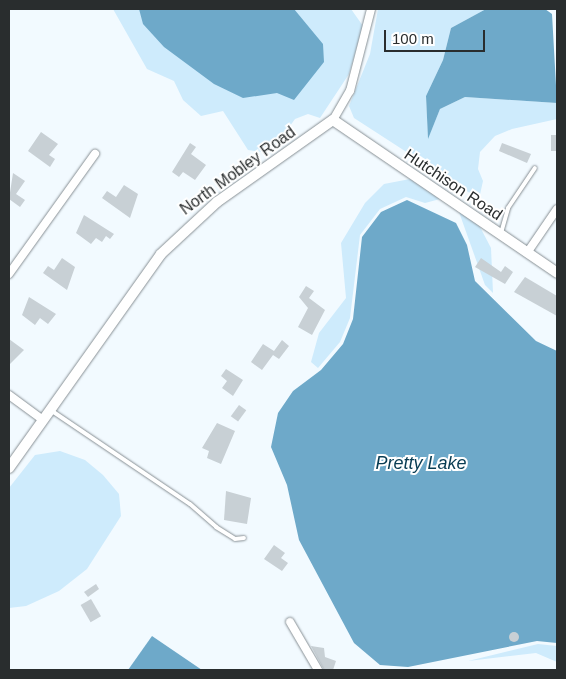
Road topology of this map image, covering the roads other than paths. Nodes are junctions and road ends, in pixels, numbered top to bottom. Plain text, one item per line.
1 (371, 9) edge
2 (333, 120) junction
3 (95, 154) dead end
4 (535, 168) dead end
5 (557, 208) edge
6 (500, 235) junction
7 (527, 253) junction
8 (557, 273) edge
9 (9, 274) edge
10 (9, 395) edge
11 (50, 409) junction
12 (43, 420) junction
13 (10, 464) edge
14 (244, 538) dead end
15 (290, 622) dead end
16 (318, 670) edge

1 - 2 street, North Mobley Road
2 - 6 street, Hutchison Road
2 - 11 street, North Mobley Road
3 - 9 street
4 - 6 lane
5 - 7 street
6 - 7 street, Hutchison Road
7 - 8 street, Hutchison Road
10 - 12 street
11 - 12 street, North Mobley Road
11 - 14 lane
12 - 13 street, North Mobley Road
15 - 16 street

